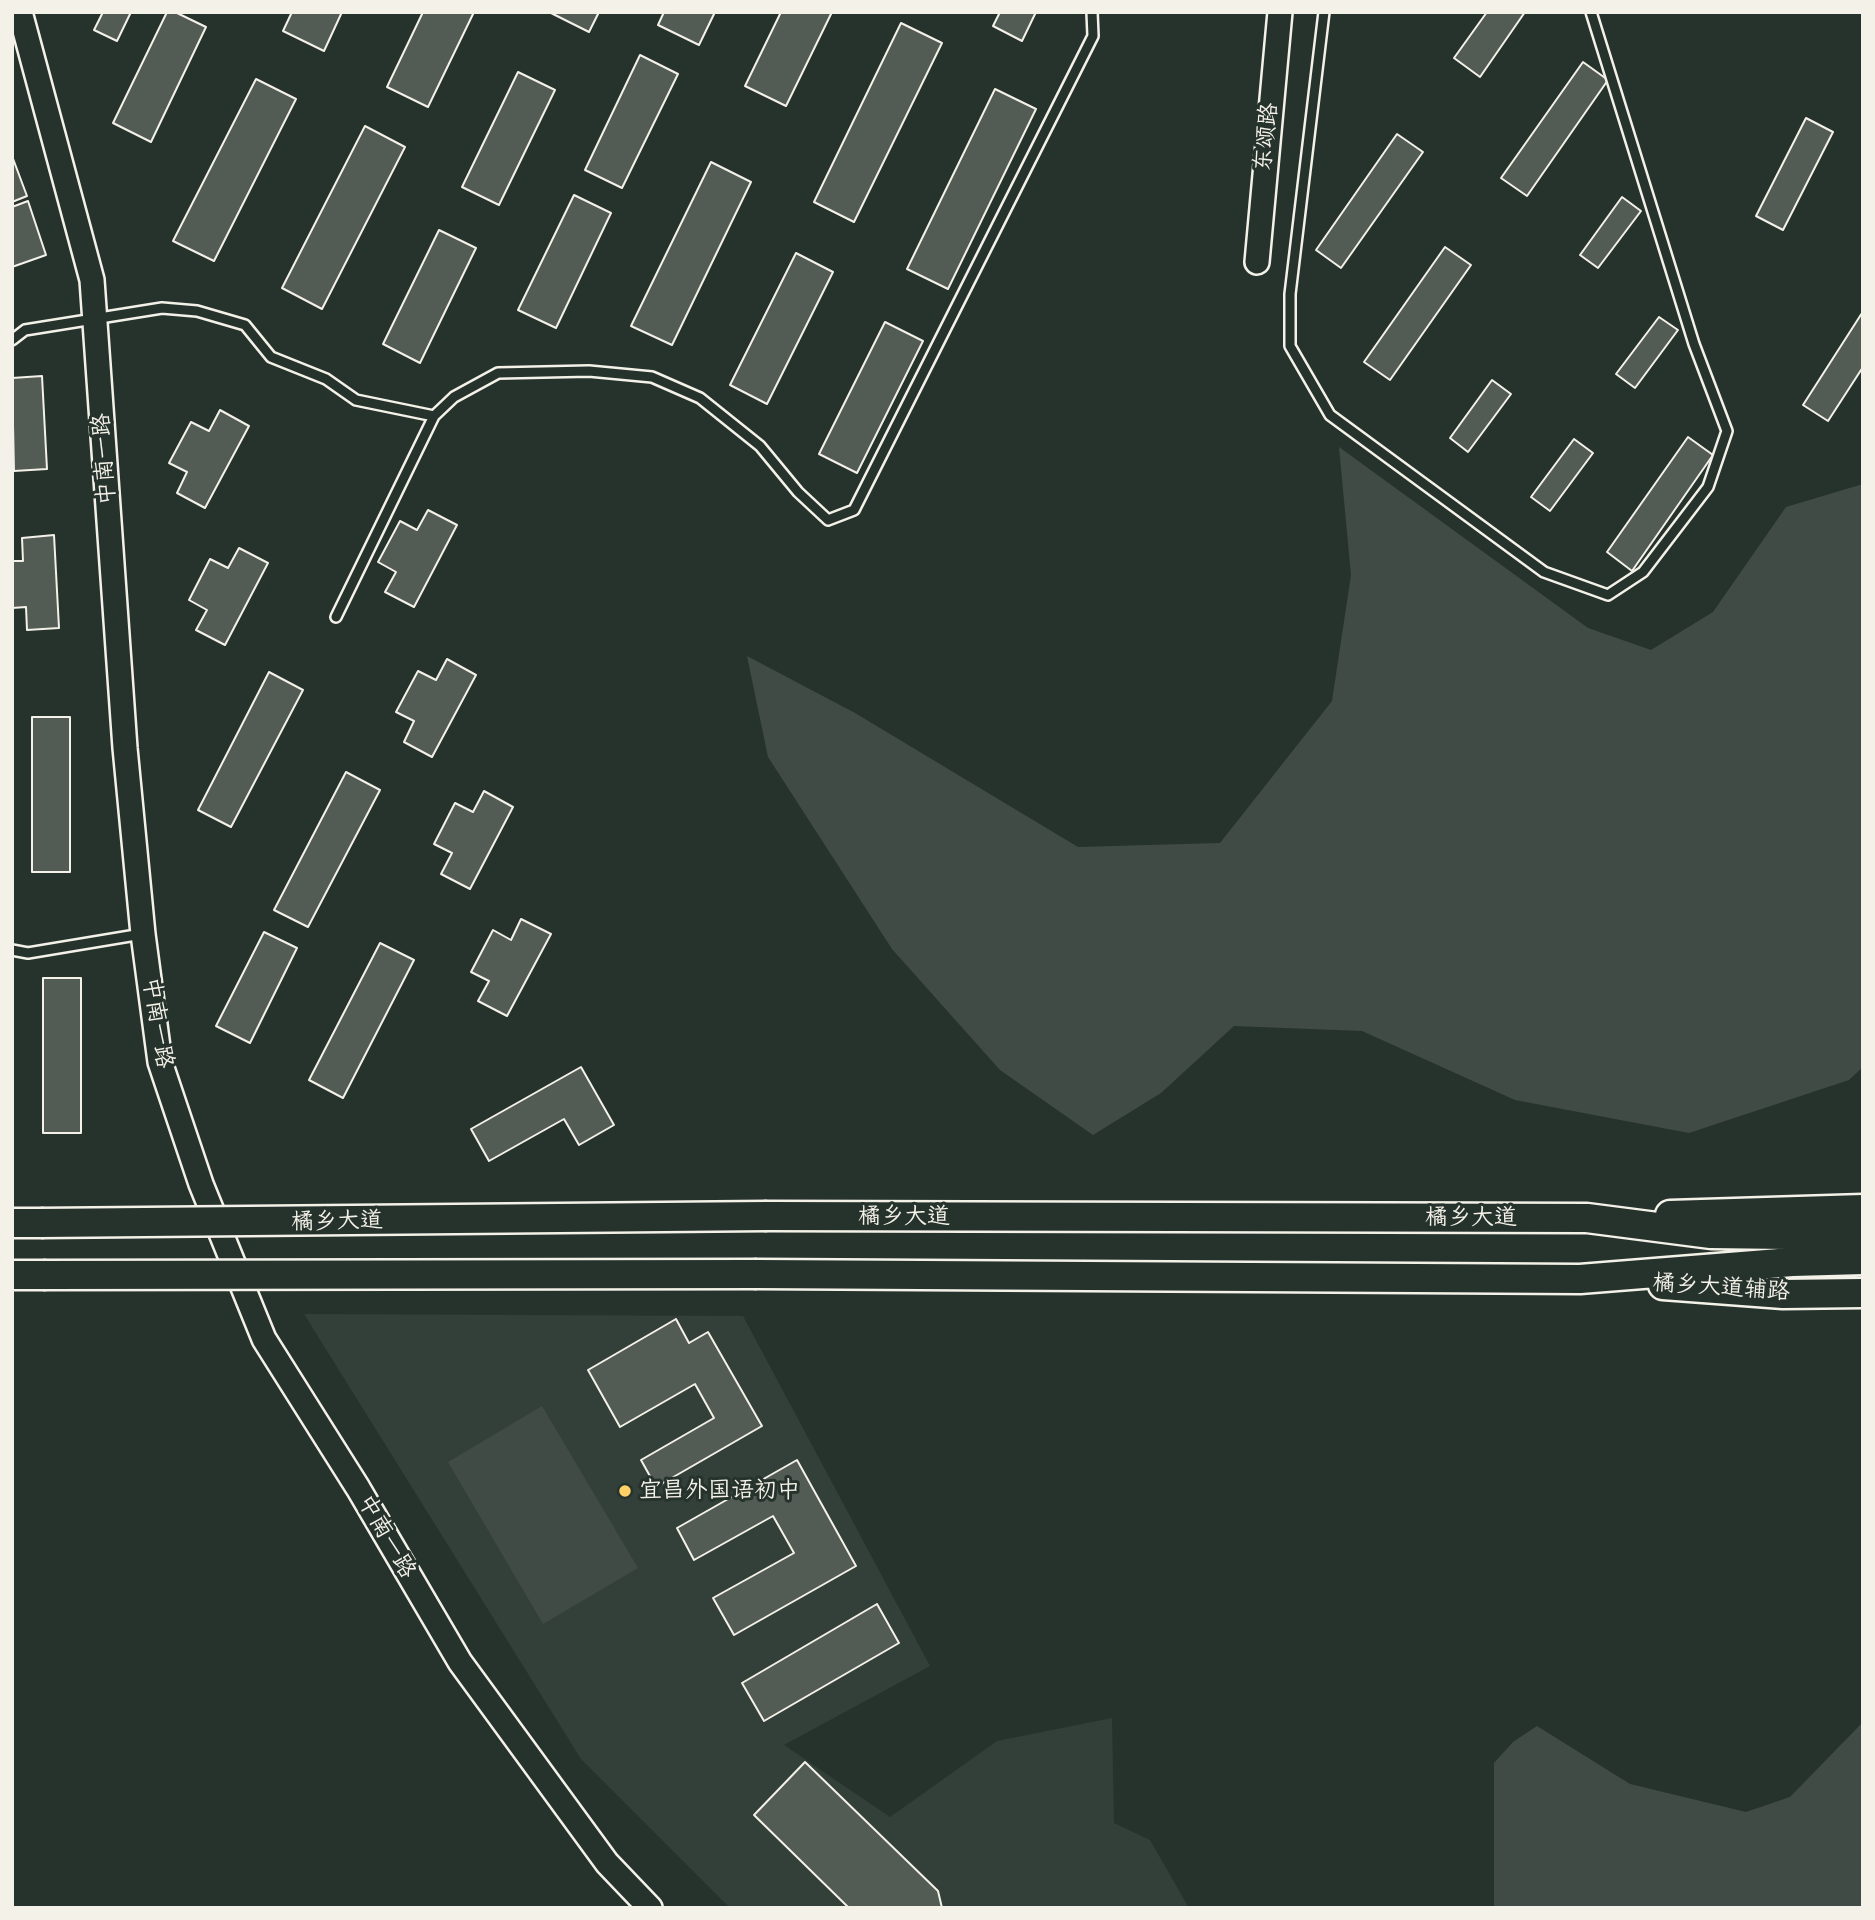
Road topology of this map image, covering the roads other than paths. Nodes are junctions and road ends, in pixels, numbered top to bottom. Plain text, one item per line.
1 (20, 12) edge
2 (1093, 12) edge
3 (1280, 12) edge
4 (1324, 12) edge
5 (1591, 12) edge
6 (1257, 262) dead end
7 (95, 320) junction
8 (12, 340) edge
9 (435, 416) junction
10 (337, 617) dead end
11 (143, 934) junction
12 (12, 950) edge
13 (1863, 1209) edge
14 (1587, 1218) junction
15 (12, 1223) edge
16 (1863, 1236) edge
17 (1793, 1248) junction
18 (1863, 1260) edge
19 (12, 1275) edge
20 (1580, 1279) junction
21 (1863, 1293) edge
22 (650, 1908) edge

1 - 7 street, 中南一路
2 - 9 lane
3 - 6 street, 东颂路
4 - 5 lane
7 - 8 lane
7 - 9 lane
7 - 11 street, 中南一路
9 - 10 lane
11 - 12 lane
11 - 22 street, 中南一路
13 - 14 main road
14 - 15 main road, 橘乡大道, bridge
14 - 17 main road, 橘乡大道
16 - 17 main road
17 - 18 main road
17 - 20 main road
19 - 20 main road, bridge
20 - 21 main road, 橘乡大道辅路

